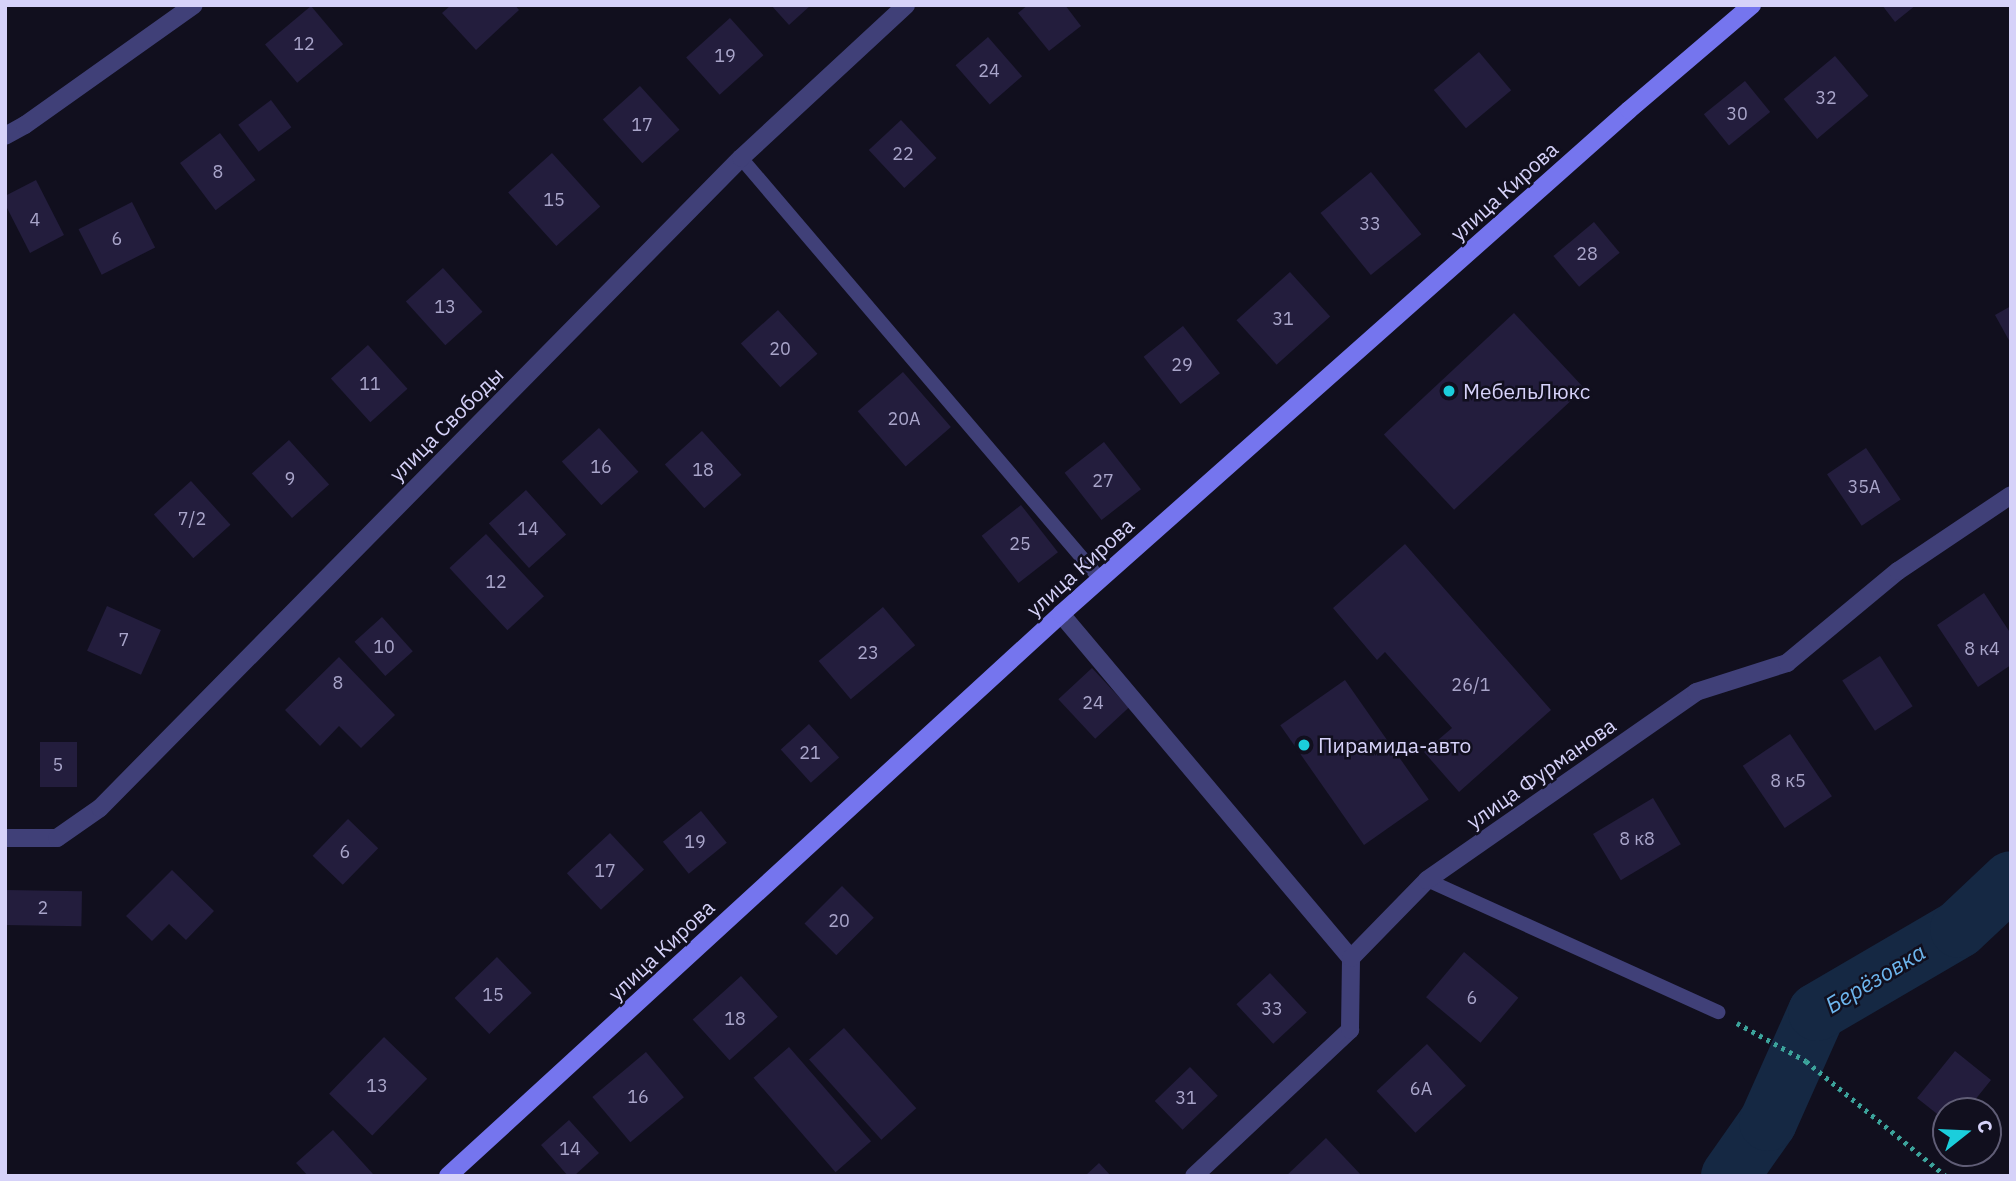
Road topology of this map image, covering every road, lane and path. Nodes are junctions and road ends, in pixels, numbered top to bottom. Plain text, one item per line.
1 (194, 5) edge
2 (906, 5) edge
3 (1752, 5) edge
4 (5, 136) edge
5 (741, 158) junction
6 (2011, 495) edge
7 (1100, 579) junction
8 (1061, 614) junction
9 (5, 838) edge
10 (1427, 880) junction
11 (1351, 958) junction
12 (1718, 1012) joint
13 (448, 1176) edge
14 (1194, 1176) edge
15 (1946, 1176) edge

1 - 4 street
2 - 5 street, улица Свободы
3 - 7 street, улица Кирова
5 - 7 lane
5 - 9 street, улица Свободы
6 - 10 street, улица Фурманова
7 - 8 street, улица Кирова
8 - 11 street
8 - 13 street, улица Кирова
10 - 11 street, улица Фурманова
10 - 12 lane
11 - 14 street
12 - 15 path

